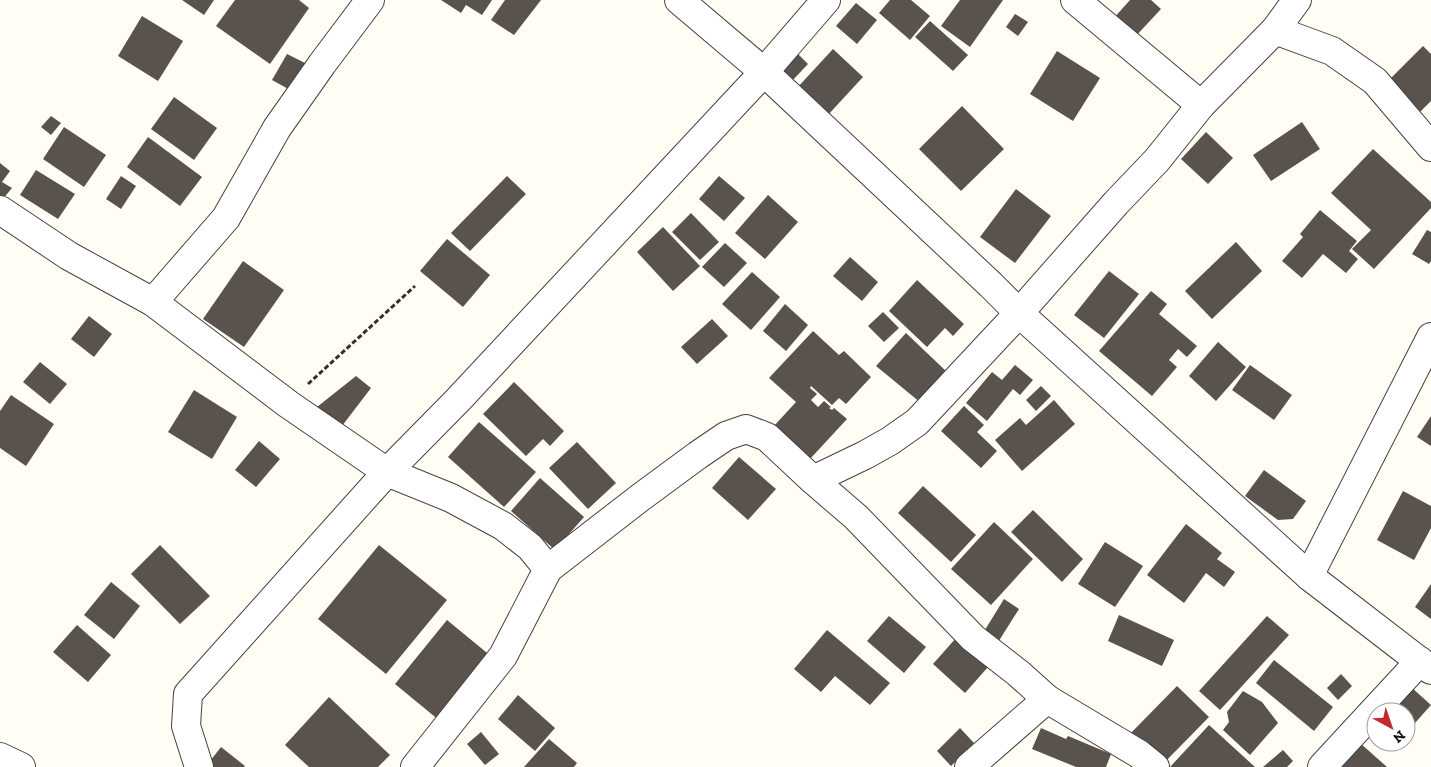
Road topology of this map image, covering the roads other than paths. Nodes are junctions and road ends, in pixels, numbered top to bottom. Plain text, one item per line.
1 (370, 0) edge
2 (679, 0) edge
3 (826, 0) edge
4 (1075, 0) edge
5 (1297, 0) edge
6 (1275, 30) junction
7 (764, 72) junction
8 (1201, 105) junction
9 (1431, 147) edge
10 (0, 210) edge
11 (153, 302) junction
12 (1019, 313) junction
13 (1428, 349) edge
14 (387, 472) junction
15 (813, 480) junction
16 (548, 570) junction
17 (1309, 576) junction
18 (1426, 666) edge
19 (1047, 699) junction
20 (0, 757) edge
21 (21, 767) edge
22 (199, 767) edge
23 (415, 767) edge
24 (969, 767) edge
25 (1154, 767) edge
26 (1322, 767) edge

1 - 11 street
2 - 7 street
3 - 7 street
4 - 8 street
5 - 6 street
6 - 8 street
6 - 9 street
7 - 12 street
7 - 14 street
8 - 12 street
10 - 11 street
11 - 14 street
12 - 15 street
12 - 17 street
13 - 17 street
14 - 16 street
14 - 22 street
15 - 16 street
15 - 19 street
16 - 23 street
17 - 18 street
18 - 26 street
19 - 24 street
19 - 25 street
20 - 21 street

